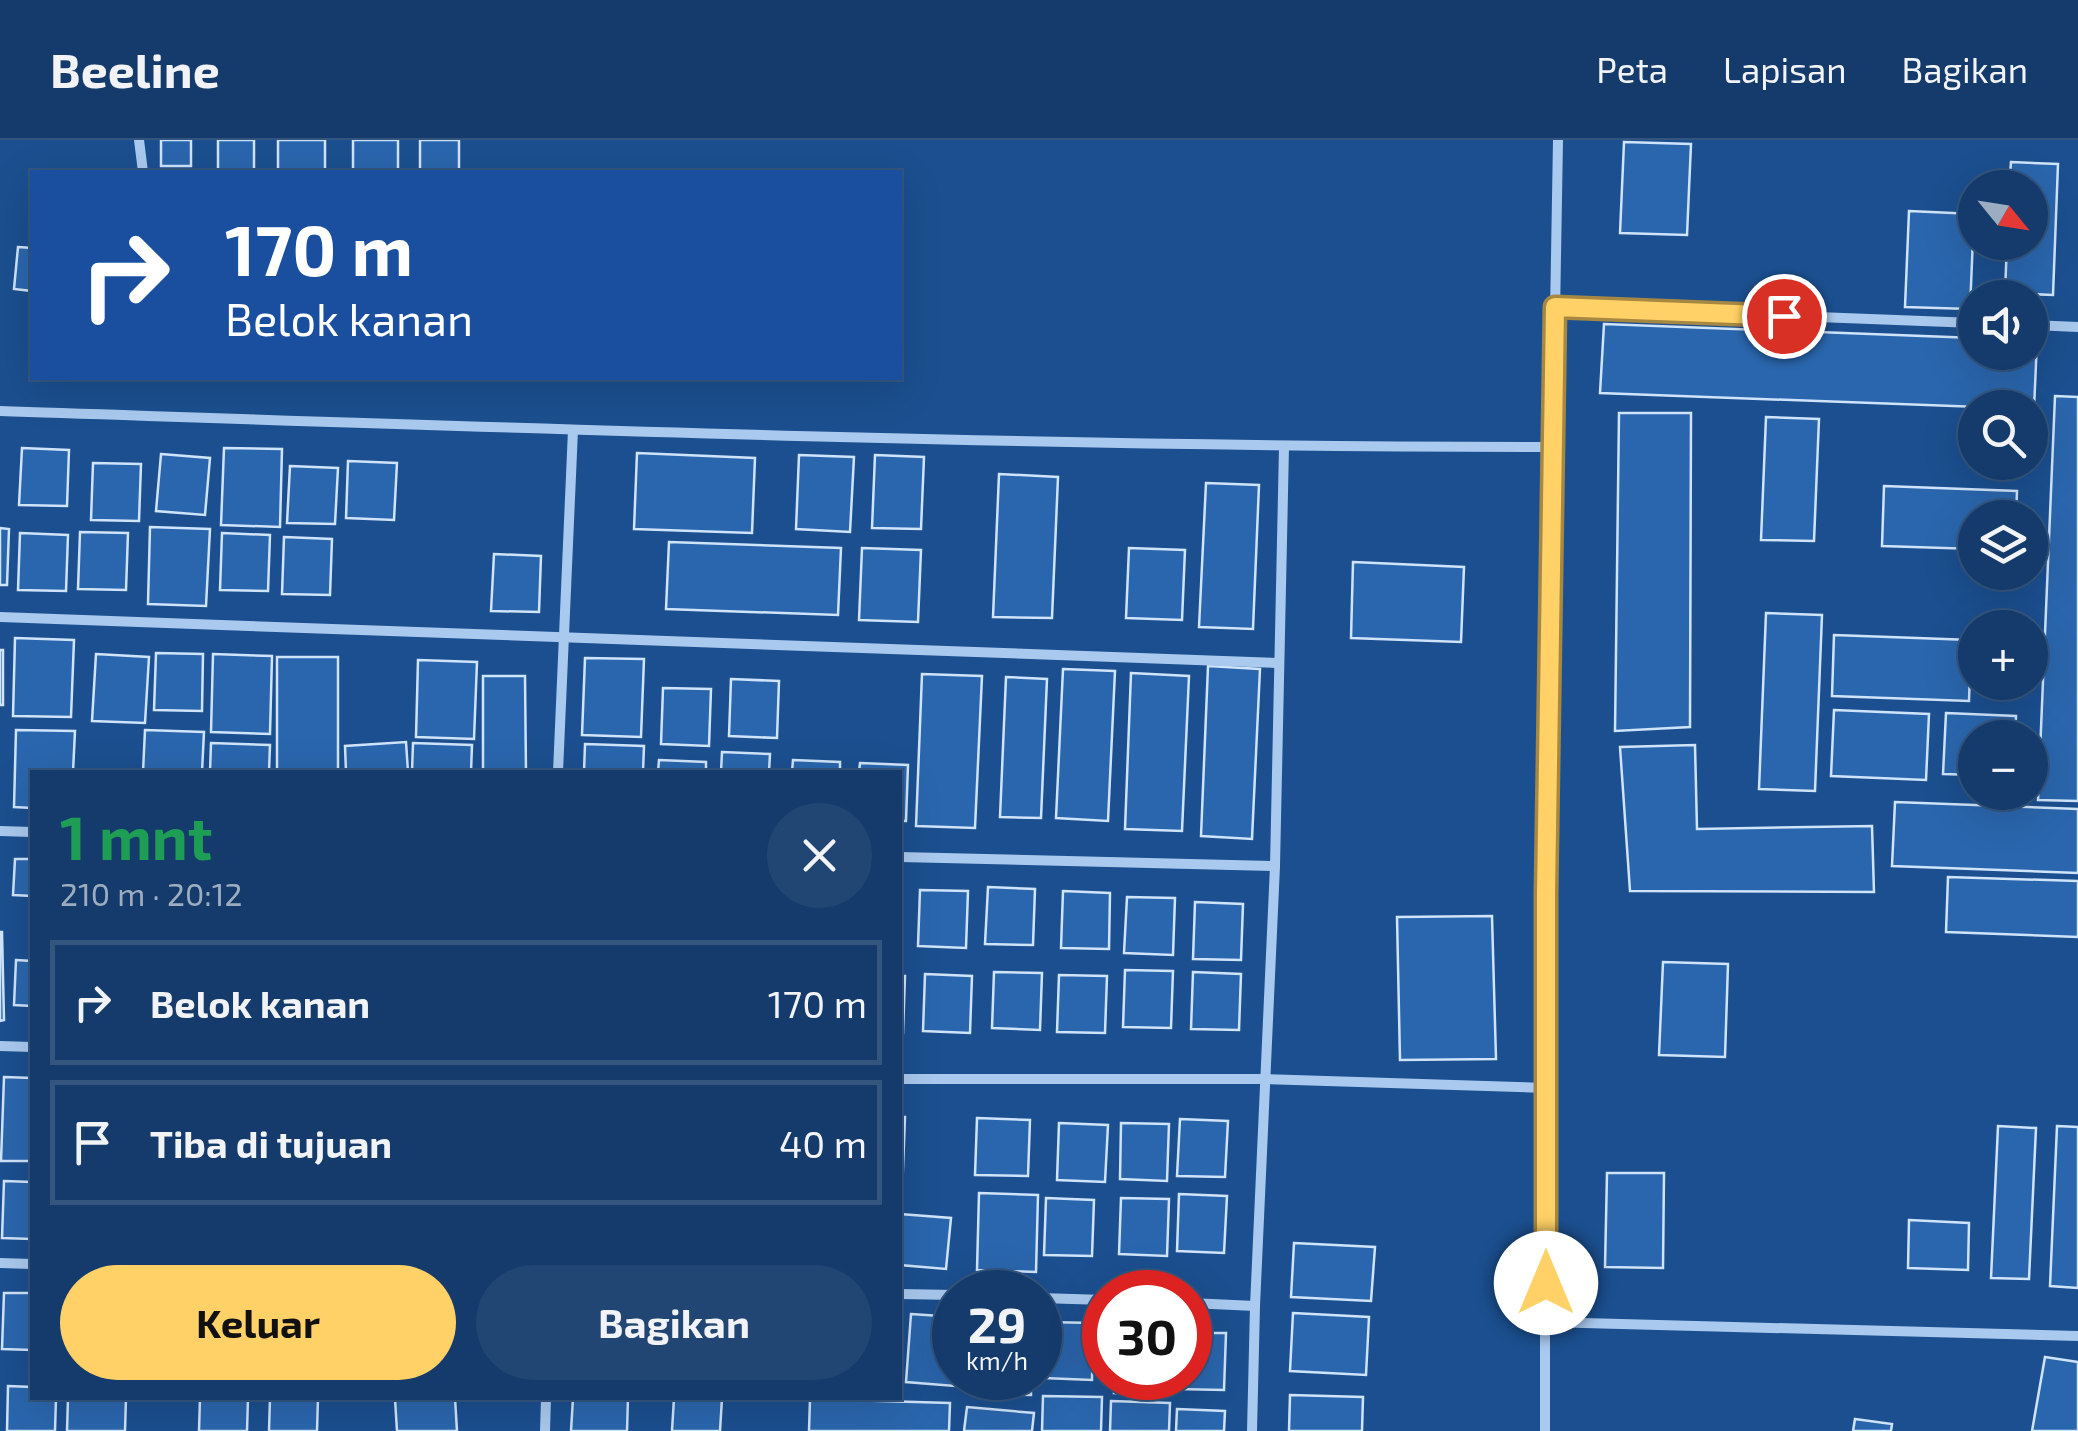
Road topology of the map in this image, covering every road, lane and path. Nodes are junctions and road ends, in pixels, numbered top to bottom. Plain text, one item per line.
1 (139, 140) edge
2 (1558, 140) edge
3 (143, 170) edge
4 (1555, 307) junction
5 (1958, 322) edge
6 (2048, 326) edge
7 (2078, 327) edge
8 (0, 411) edge
9 (573, 430) junction
10 (1284, 447) junction
11 (1552, 447) junction
12 (0, 618) edge
13 (564, 638) junction
14 (1279, 663) junction
15 (558, 770) edge
16 (0, 831) edge
17 (30, 832) edge
18 (902, 857) edge
19 (1275, 866) junction
20 (0, 1046) edge
21 (30, 1047) edge
22 (902, 1078) edge
23 (1266, 1080) junction
24 (1546, 1088) junction
25 (0, 1263) edge
26 (30, 1264) edge
27 (902, 1294) edge
28 (932, 1295) edge
29 (1212, 1304) edge
30 (1255, 1306) junction
31 (1546, 1322) junction
32 (2078, 1336) edge
33 (546, 1400) edge
34 (545, 1431) edge
35 (1252, 1431) edge
36 (1545, 1431) edge

1 - 3 street
2 - 4 street
4 - 5 street
4 - 11 street
6 - 7 street
8 - 9 street
9 - 10 street
9 - 13 street
10 - 11 street
10 - 14 street
11 - 24 street
12 - 13 street
13 - 14 street
13 - 15 street
14 - 19 street
16 - 17 street
18 - 19 street
19 - 23 street
20 - 21 street
22 - 23 street
23 - 24 street
23 - 30 street
24 - 31 street
25 - 26 street
27 - 28 street
29 - 30 street
30 - 35 street
31 - 32 street
31 - 36 street
33 - 34 street

